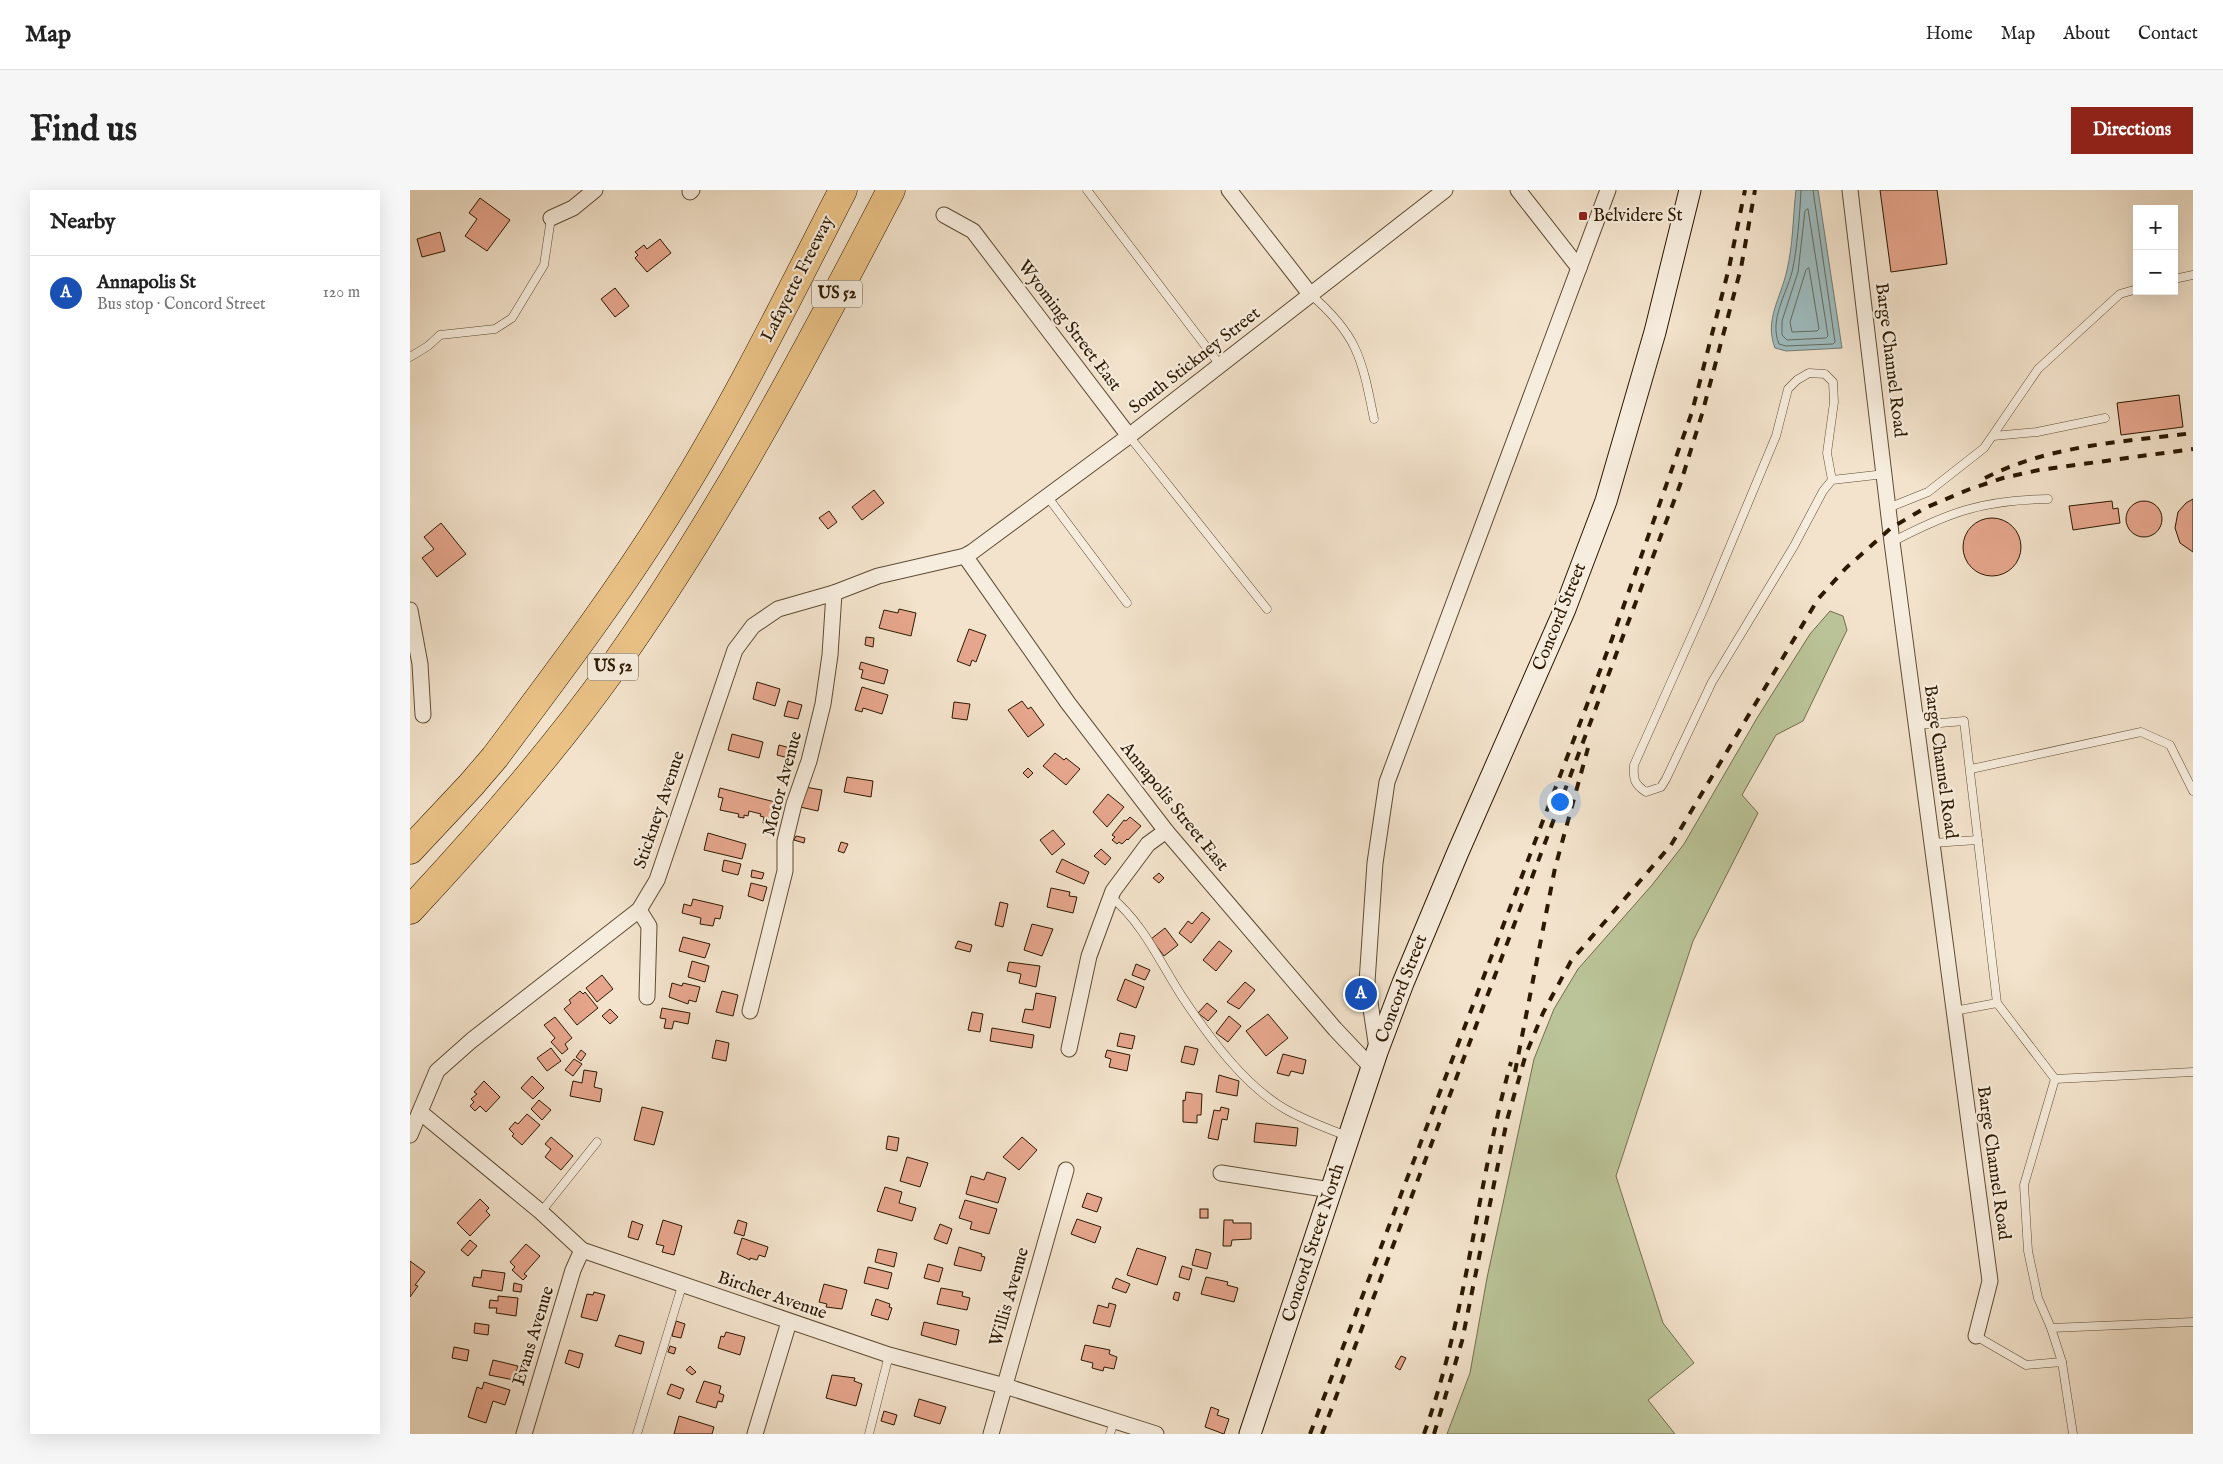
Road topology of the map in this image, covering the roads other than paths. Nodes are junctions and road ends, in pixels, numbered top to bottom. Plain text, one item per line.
1 (596, 190) edge
2 (843, 190) edge
3 (891, 190) edge
4 (1087, 190) edge
5 (1229, 190) edge
6 (1445, 190) edge
7 (1518, 190) edge
8 (1608, 190) edge
9 (1690, 190) edge
10 (1850, 190) edge
11 (944, 215) dead end
12 (551, 218) joint
13 (1579, 268) junction
14 (2193, 275) edge
15 (2178, 278) edge
16 (2133, 290) edge
17 (1310, 294) junction
18 (410, 357) edge
19 (1220, 365) junction
20 (2104, 418) dead end
21 (1374, 419) dead end
22 (1129, 436) junction
23 (1993, 436) junction
24 (1885, 474) junction
25 (1832, 480) junction
26 (1047, 496) junction
27 (2048, 500) dead end
28 (1888, 508) junction
29 (1892, 542) junction
30 (965, 556) junction
31 (834, 593) junction
32 (1127, 603) dead end
33 (410, 610) edge
34 (1267, 610) dead end
35 (423, 715) dead end
36 (1917, 725) junction
37 (1971, 769) junction
38 (2193, 791) edge
39 (1166, 832) junction
40 (1978, 840) junction
41 (1932, 843) junction
42 (410, 850) edge
43 (1110, 897) junction
44 (410, 910) edge
45 (639, 910) junction
46 (647, 997) dead end
47 (1997, 1003) junction
48 (750, 1011) dead end
49 (1954, 1011) junction
50 (1069, 1049) dead end
51 (1374, 1060) junction
52 (2193, 1072) edge
53 (2055, 1080) junction
54 (420, 1112) junction
55 (410, 1135) edge
56 (1349, 1137) junction
57 (597, 1142) dead end
58 (1066, 1170) dead end
59 (1221, 1173) dead end
60 (1331, 1190) junction
61 (541, 1212) junction
62 (582, 1250) junction
63 (682, 1286) junction
64 (789, 1322) junction
65 (2193, 1322) edge
66 (2051, 1328) junction
67 (1976, 1336) joint
68 (889, 1355) junction
69 (2062, 1362) junction
70 (1005, 1386) junction
71 (1112, 1427) edge
72 (524, 1434) edge
73 (637, 1434) edge
74 (755, 1434) edge
75 (868, 1434) edge
76 (991, 1434) edge
77 (1156, 1434) edge
78 (1250, 1434) edge
79 (2073, 1434) edge

1 - 12 street
2 - 42 highway, Lafayette Freeway / US 52
3 - 44 highway, US 52
4 - 19 lane
5 - 17 street
6 - 17 street, South Stickney Street
7 - 13 street
8 - 13 street, Concord Street
9 - 51 main road, Concord Street
10 - 24 street, Barge Channel Road
11 - 22 street, Wyoming Street East
12 - 18 lane
13 - 51 street, Concord Street
14 - 15 lane
16 - 23 lane
17 - 19 street, South Stickney Street
17 - 21 lane
19 - 22 street, South Stickney Street
20 - 23 lane
22 - 26 street, South Stickney Street
22 - 34 lane, Wyoming Street East
23 - 28 lane
24 - 25 lane
24 - 28 street, Barge Channel Road
25 - 25 lane
26 - 30 street, South Stickney Street
26 - 32 lane
27 - 29 lane
28 - 29 street, Barge Channel Road
29 - 36 street, Barge Channel Road
30 - 31 street, Stickney Avenue
30 - 39 street, Annapolis Street East
31 - 45 street, Stickney Avenue
31 - 48 street, Motor Avenue
33 - 35 street
36 - 37 lane
36 - 41 street, Barge Channel Road
37 - 38 lane
37 - 40 lane
39 - 43 street
39 - 51 street, Annapolis Street East
40 - 41 lane
40 - 47 lane
41 - 49 street, Barge Channel Road
43 - 50 street
43 - 56 lane
45 - 46 street
45 - 54 street, Stickney Avenue
47 - 49 lane
47 - 53 lane
49 - 67 street, Barge Channel Road
51 - 56 main road, Concord Street North
52 - 53 lane
53 - 66 lane
54 - 55 street, Stickney Avenue
54 - 61 street, Bircher Avenue
56 - 60 main road, Concord Street North
57 - 61 lane
58 - 70 street, Willis Avenue
59 - 60 street
60 - 78 main road, Concord Street North
61 - 62 street, Bircher Avenue
62 - 63 street, Bircher Avenue
62 - 72 street, Evans Avenue
63 - 64 street, Bircher Avenue
63 - 73 lane
64 - 68 street, Bircher Avenue
64 - 74 street
65 - 66 lane
66 - 69 lane
67 - 69 lane
68 - 70 street, Bircher Avenue
68 - 75 lane
69 - 79 lane
70 - 71 street, Bircher Avenue
70 - 76 street, Willis Avenue
71 - 77 street, Bircher Avenue

